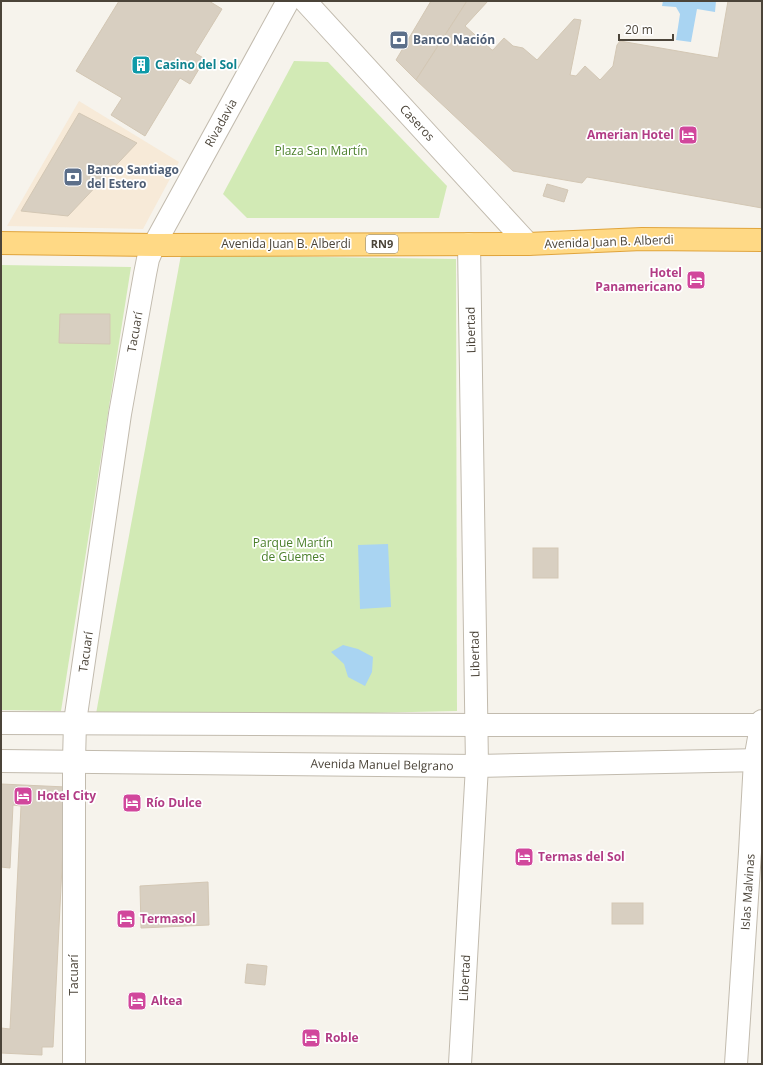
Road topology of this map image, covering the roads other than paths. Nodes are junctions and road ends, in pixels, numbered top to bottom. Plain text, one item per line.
1 (288, 1) edge
2 (305, 1) edge
3 (762, 240) edge
4 (1, 243) edge
5 (469, 244) junction
6 (528, 244) junction
7 (154, 245) junction
8 (75, 722) junction
9 (1, 723) edge
10 (762, 724) edge
11 (476, 725) junction
12 (758, 760) edge
13 (1, 761) edge
14 (74, 761) junction
15 (477, 766) junction
16 (756, 854) edge
17 (74, 1064) edge
18 (460, 1064) edge
19 (736, 1064) edge

1 - 7 street, Rivadavia
2 - 6 street, Caseros
3 - 6 highway, Avenida Juan B. Alberdi / RN9
4 - 7 highway, Avenida Juan B. Alberdi / RN9
5 - 6 highway, Avenida Juan B. Alberdi / RN9
5 - 7 highway, Avenida Juan B. Alberdi / RN9
5 - 11 street, Libertad
7 - 8 street, Tacuarí
8 - 9 street
8 - 11 street
8 - 14 street, Tacuarí
10 - 11 street
10 - 12 street, Islas Malvinas
11 - 15 street, Libertad
12 - 15 street, Avenida Manuel Belgrano
12 - 16 street, Islas Malvinas
13 - 14 street, Avenida Manuel Belgrano
14 - 15 street, Avenida Manuel Belgrano
14 - 17 street, Tacuarí
15 - 18 street, Libertad
16 - 19 street, Islas Malvinas

